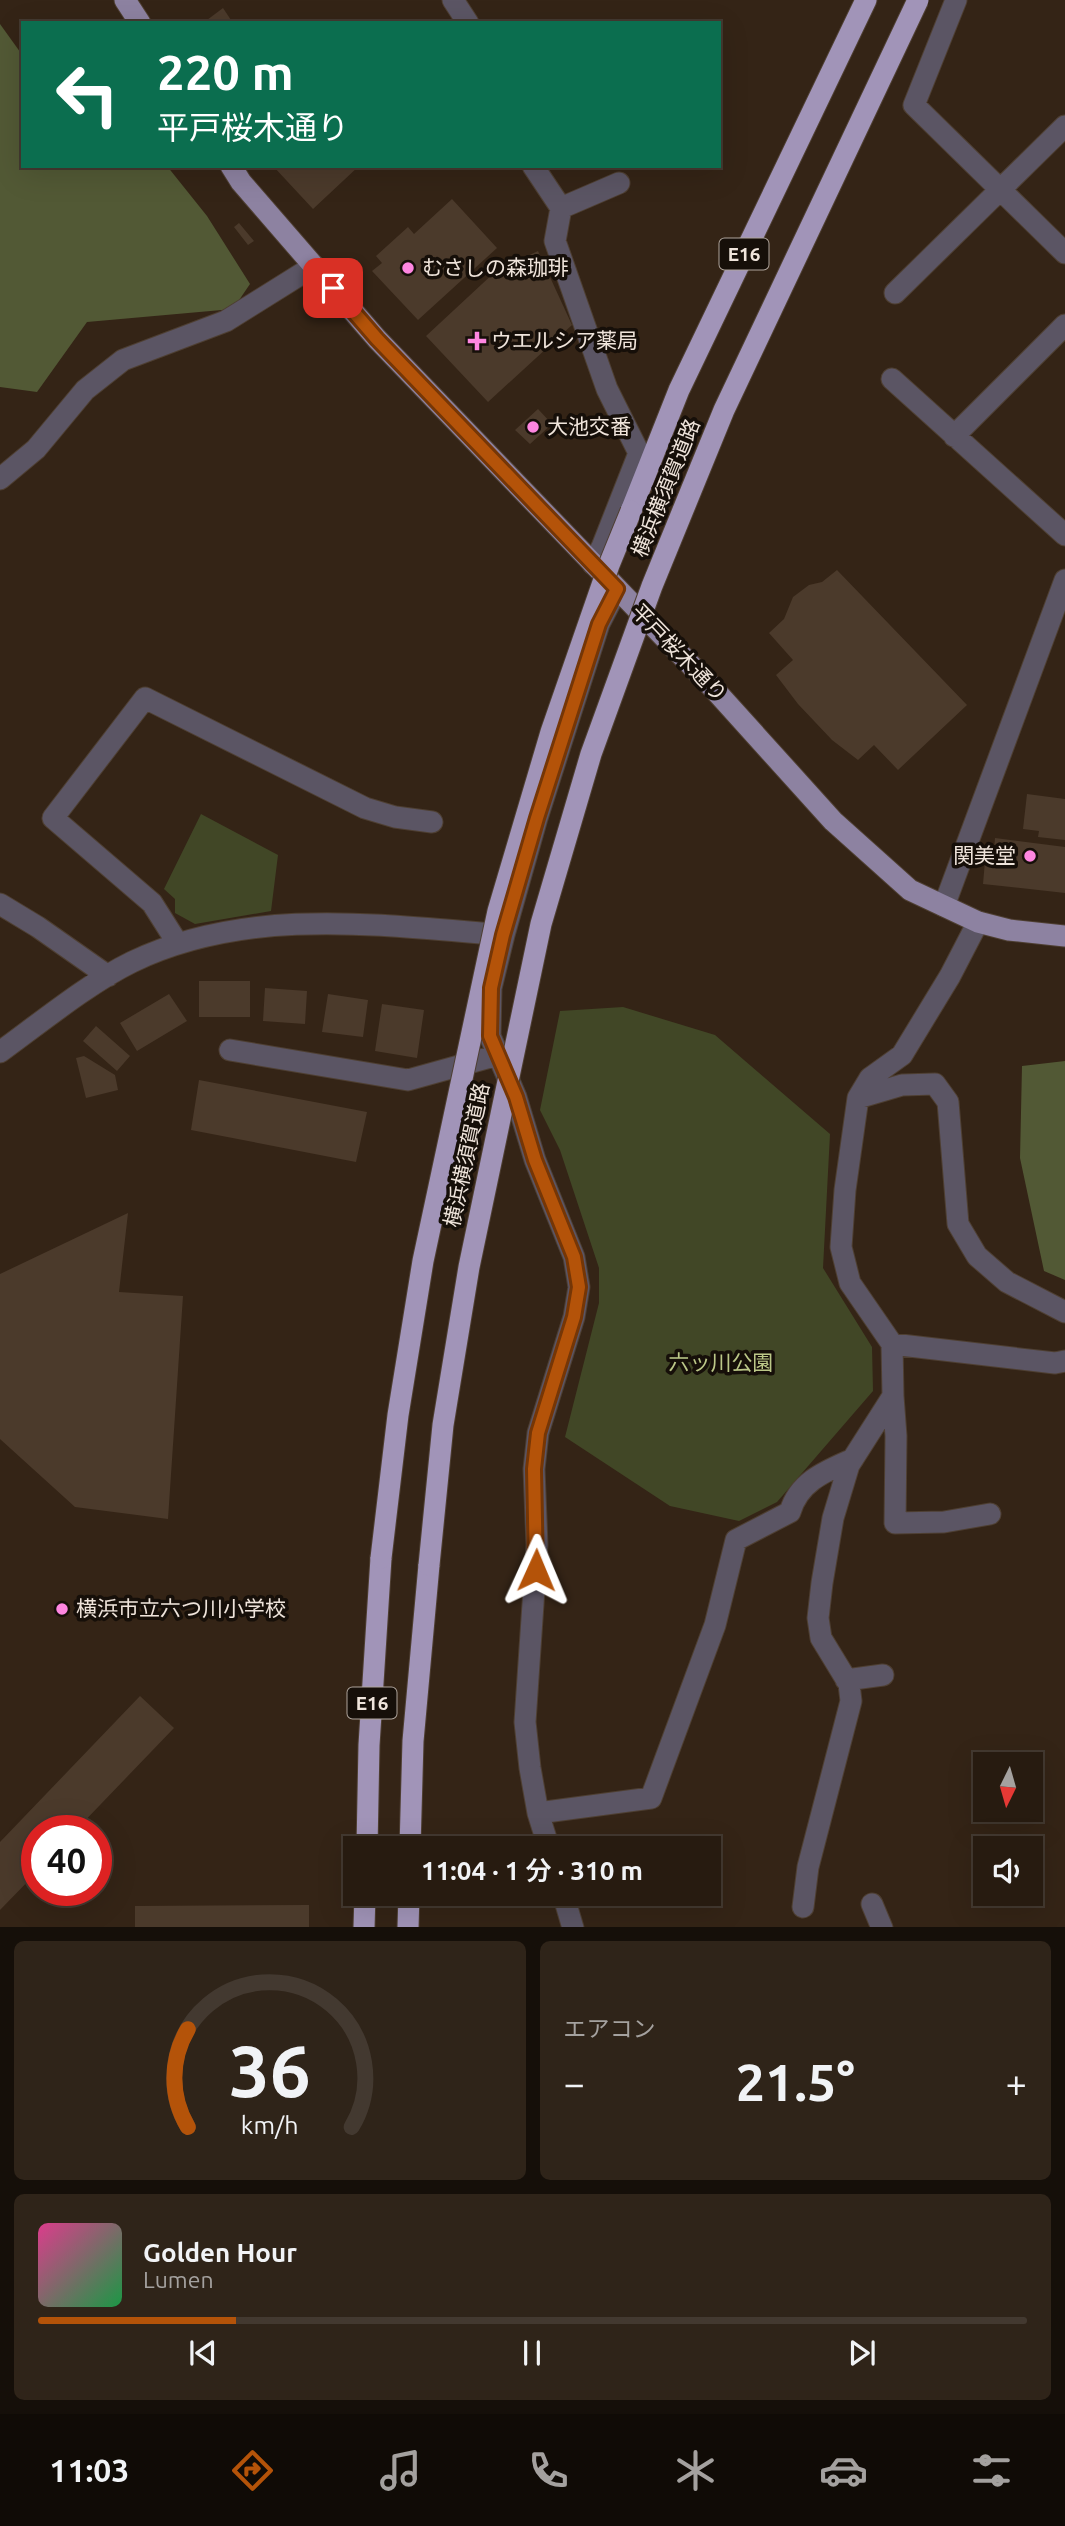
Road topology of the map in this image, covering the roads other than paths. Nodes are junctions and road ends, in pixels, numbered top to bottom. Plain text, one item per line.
1 (125, 0) edge
2 (866, 0) edge
3 (918, 0) edge
4 (956, 0) edge
5 (455, 1) edge
6 (138, 21) edge
7 (467, 21) edge
8 (1065, 126) edge
9 (232, 168) edge
10 (534, 168) edge
11 (620, 183) dead end
12 (1000, 190) junction
13 (561, 208) junction
14 (1065, 253) edge
15 (314, 266) junction
16 (895, 293) dead end
17 (1065, 325) edge
18 (892, 379) dead end
19 (954, 436) junction
20 (0, 479) edge
21 (1065, 535) edge
22 (593, 564) junction
23 (1065, 580) edge
24 (617, 589) junction
25 (1056, 631) edge
26 (432, 821) dead end
27 (0, 904) edge
28 (944, 906) junction
29 (978, 922) junction
30 (503, 935) junction
31 (1065, 936) edge
32 (178, 944) junction
33 (108, 976) junction
34 (230, 1050) dead end
35 (0, 1052) edge
36 (498, 1055) junction
37 (858, 1098) junction
38 (1065, 1312) edge
39 (892, 1344) junction
40 (1065, 1361) edge
41 (894, 1396) junction
42 (853, 1459) junction
43 (990, 1514) dead end
44 (883, 1675) dead end
45 (846, 1680) junction
46 (538, 1812) junction
47 (367, 1836) edge
48 (410, 1836) edge
49 (545, 1836) edge
50 (872, 1904) dead end
51 (365, 1906) edge
52 (409, 1906) edge
53 (567, 1906) edge
54 (803, 1907) dead end
55 (365, 1927) edge
56 (408, 1927) edge
57 (573, 1927) edge
58 (882, 1927) edge

1 - 6 main road
2 - 47 highway, 横浜横須賀道路 / E16, bridge
3 - 48 highway, 横浜横須賀道路 / E16, bridge
4 - 12 street
5 - 7 street
8 - 12 street
9 - 15 main road, 平戸桜木通り
10 - 13 street
11 - 13 street
12 - 14 street
12 - 16 street
13 - 22 street
15 - 20 street
15 - 22 main road, 平戸桜木通り
17 - 19 street
18 - 19 street
19 - 21 street
22 - 24 main road, 平戸桜木通り
23 - 25 street
24 - 28 main road, 平戸桜木通り
24 - 30 street
25 - 28 street
26 - 32 street
27 - 33 street
28 - 29 main road, 平戸桜木通り
29 - 31 main road, 平戸桜木通り
29 - 37 street
30 - 32 street
30 - 36 street
32 - 33 street
33 - 35 street
34 - 36 street
36 - 46 street
37 - 38 street
37 - 39 street
39 - 40 street
39 - 41 street
41 - 42 street
41 - 43 street
42 - 45 street
42 - 46 street
44 - 45 street
45 - 54 street
46 - 49 street
50 - 58 street
51 - 55 highway
52 - 56 highway
53 - 57 street

